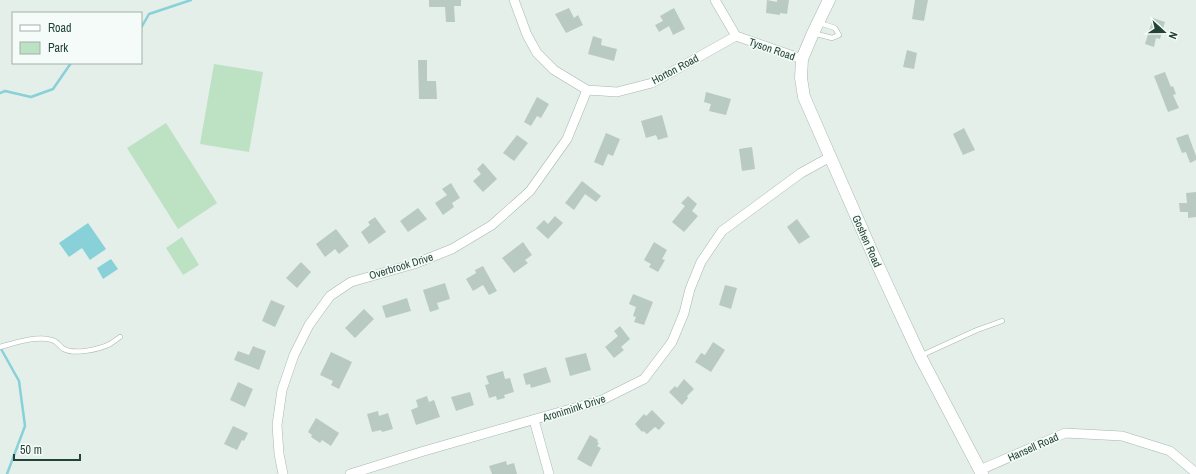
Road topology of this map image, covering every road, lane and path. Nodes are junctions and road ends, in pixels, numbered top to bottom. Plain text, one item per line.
1 (514, 0) edge
2 (715, 0) edge
3 (829, 0) edge
4 (736, 36) junction
5 (802, 59) junction
6 (588, 90) junction
7 (830, 157) junction
8 (1002, 321) dead end
9 (120, 336) dead end
10 (0, 347) edge
11 (920, 356) junction
12 (534, 420) junction
13 (981, 472) edge
14 (283, 474) edge
15 (350, 474) edge
16 (549, 474) edge
17 (1196, 474) edge

1 - 6 street, Horton Road
2 - 4 street, Tyson Road
3 - 5 street, Goshen Road
4 - 5 street, Tyson Road
4 - 6 street, Horton Road
5 - 7 street, Goshen Road
6 - 14 street, Overbrook Drive
7 - 11 street, Goshen Road
7 - 12 street, Aronimink Drive
8 - 11 lane
9 - 10 lane
11 - 13 street, Goshen Road
12 - 15 street, Aronimink Drive
12 - 16 street
13 - 17 street, Hansell Road

